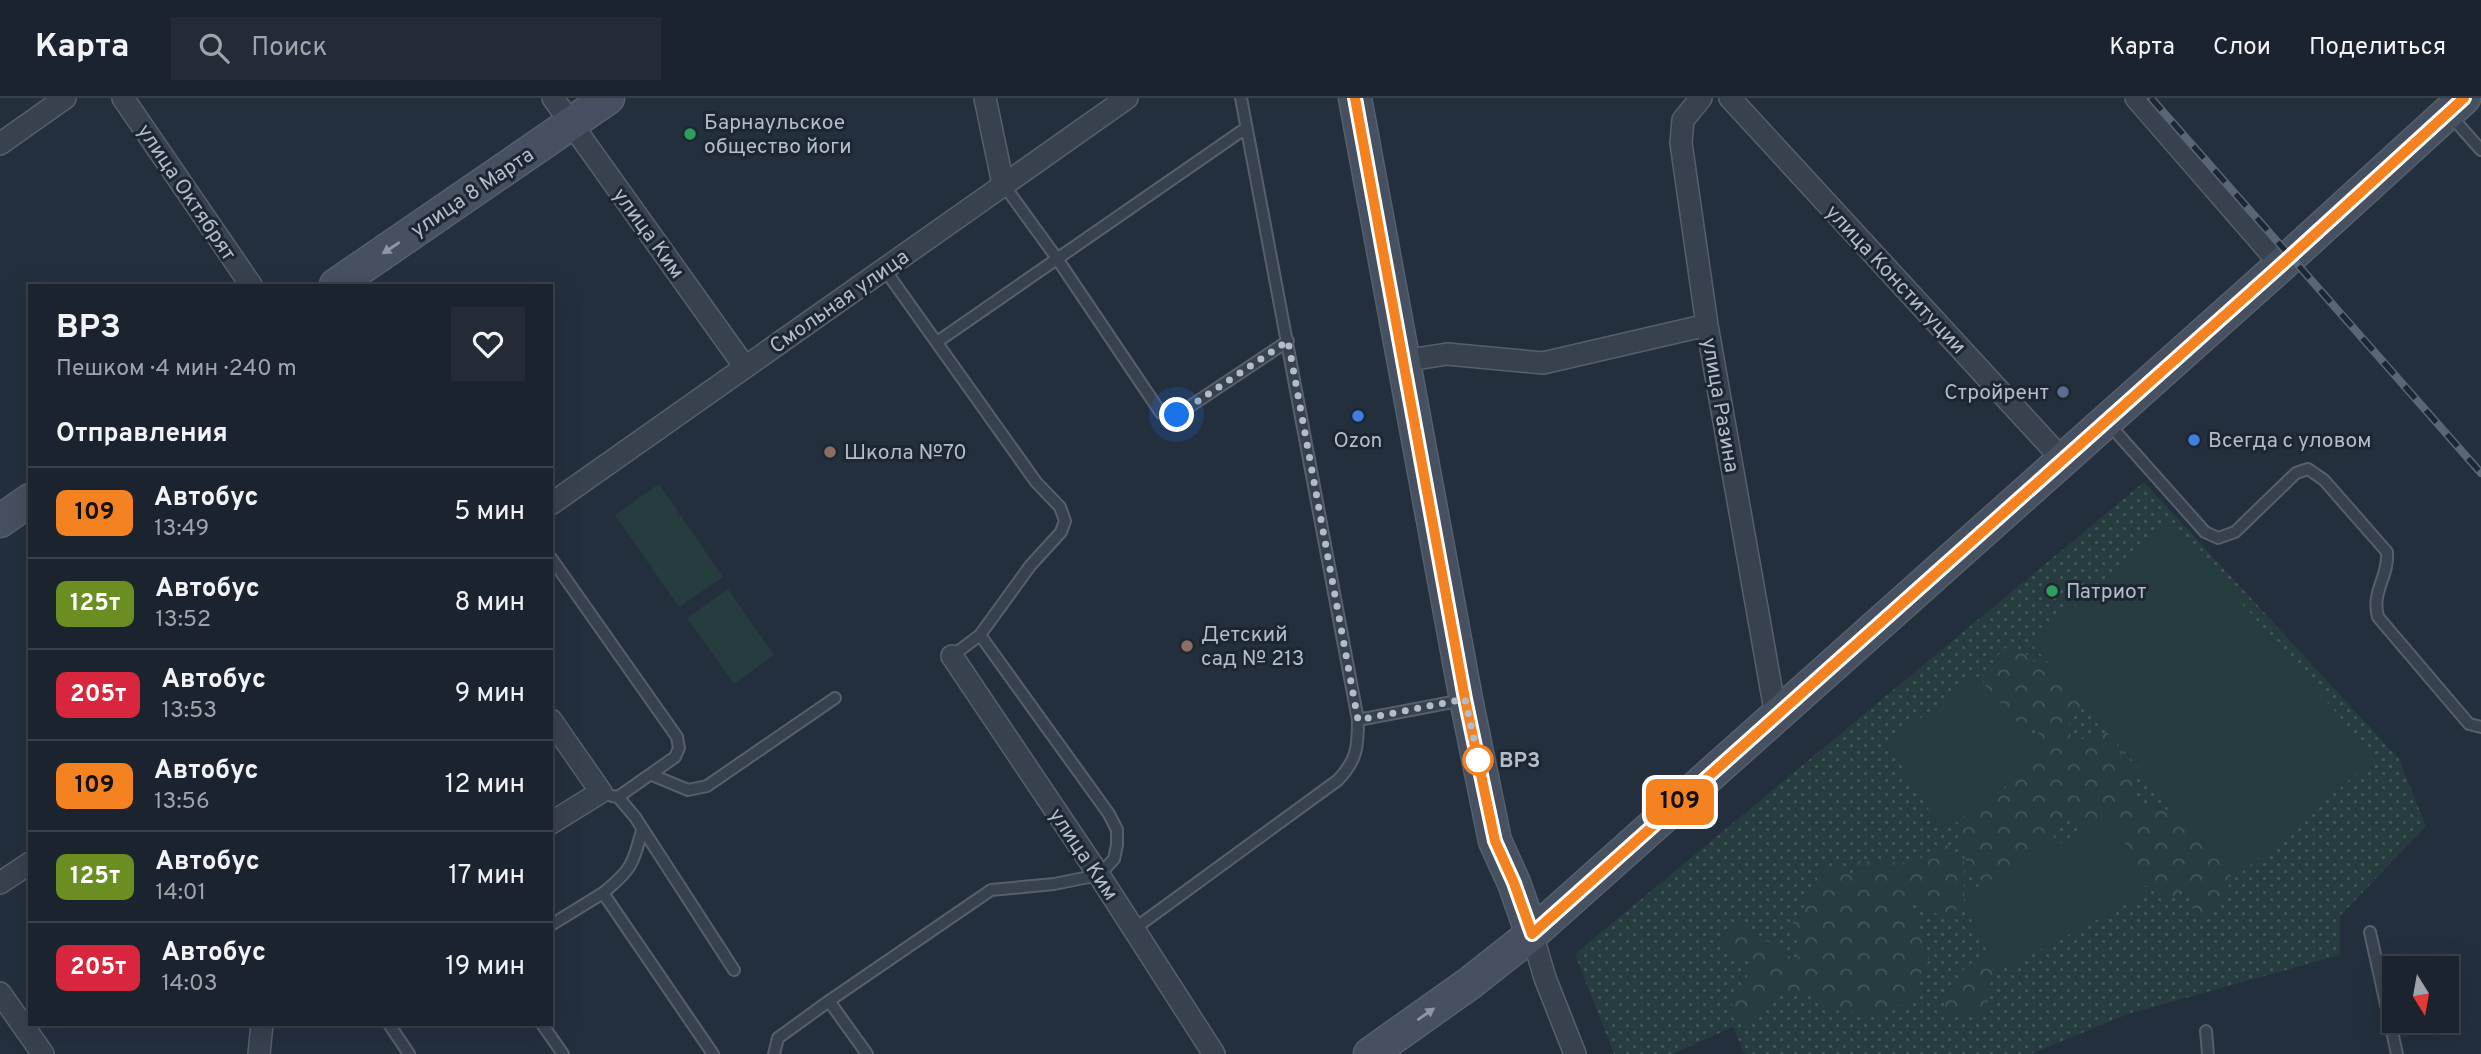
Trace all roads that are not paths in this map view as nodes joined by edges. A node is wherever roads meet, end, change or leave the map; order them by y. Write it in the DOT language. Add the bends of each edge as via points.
graph roads {
  1 [pos="65,98"];
  2 [pos="123,98"];
  3 [pos="553,98"];
  4 [pos="608,98"];
  5 [pos="985,98"];
  6 [pos="1127,98"];
  7 [pos="1241,98"];
  8 [pos="1355,98"];
  9 [pos="1701,98"];
  10 [pos="1730,98"];
  11 [pos="2136,98"];
  12 [pos="2456,106"];
  13 [pos="572,124"];
  14 [pos="1247,128"];
  15 [pos="0,144"];
  16 [pos="2481,150"];
  17 [pos="1003,184"];
  18 [pos="1056,257"];
  19 [pos="2281,265"];
  20 [pos="885,270"];
  21 [pos="250,284"];
  22 [pos="337,284"];
  23 [pos="1707,325"];
  24 [pos="1288,341"];
  25 [pos="937,342"];
  26 [pos="1404,361"];
  27 [pos="745,367"];
  28 [pos="2107,420"];
  29 [pos="2063,460"];
  30 [pos="28,501"];
  31 [pos="553,503"];
  32 [pos="0,521"];
  33 [pos="553,561"];
  34 [pos="981,635"];
  35 [pos="952,656"];
  36 [pos="835,698"];
  37 [pos="1465,699"];
  38 [pos="1776,716"];
  39 [pos="1358,720"];
  40 [pos="553,723"];
  41 [pos="2481,727"];
  42 [pos="652,775"];
  43 [pos="609,795"];
  44 [pos="553,822"];
  45 [pos="642,830"];
  46 [pos="28,864"];
  47 [pos="1099,875"];
  48 [pos="0,883"];
  49 [pos="603,893"];
  50 [pos="553,924"];
  51 [pos="1134,929"];
  52 [pos="2370,932"];
  53 [pos="1532,934"];
  54 [pos="734,970"];
  55 [pos="0,993"];
  56 [pos="829,1002"];
  57 [pos="262,1026"];
  58 [pos="393,1026"];
  59 [pos="543,1026"];
  60 [pos="2206,1031"];
  61 [pos="2392,1053"];
  62 [pos="43,1054"];
  63 [pos="259,1054"];
  64 [pos="409,1054"];
  65 [pos="563,1054"];
  66 [pos="713,1054"];
  67 [pos="774,1054"];
  68 [pos="867,1054"];
  69 [pos="1214,1054"];
  70 [pos="1370,1054"];
  71 [pos="1575,1054"];
  72 [pos="2208,1054"];
  1 -- 15 [label="street"];
  2 -- 21 [label="street, улица Октябрят"];
  3 -- 13 [label="street, улица Ким"];
  4 -- 13 [label="main road, улица 8 Марта"];
  5 -- 17 [label="street"];
  6 -- 17 [label="street, Смольная улица"];
  7 -- 14 [label="lane"];
  8 -- 26 [label="main road"];
  9 -- 23 [label="street, улица Разина" via="1684,120 1681,143"];
  10 -- 29 [label="street, улица Конституции"];
  11 -- 19 [label="street"];
  12 -- 16 [label="lane"];
  12 -- 19 [label="main road"];
  13 -- 22 [label="main road, улица 8 Марта, one-way"];
  13 -- 27 [label="street, улица Ким"];
  14 -- 18 [label="lane"];
  14 -- 24 [label="lane"];
  17 -- 18 [label="lane"];
  17 -- 20 [label="street, Смольная улица"];
  18 -- 24 [label="lane" via="1161,413 1169,417"];
  18 -- 25 [label="lane"];
  19 -- 28 [label="main road"];
  20 -- 25 [label="lane"];
  20 -- 27 [label="street, Смольная улица"];
  23 -- 26 [label="street" via="1543,363 1447,354"];
  23 -- 38 [label="street, улица Разина"];
  24 -- 39 [label="lane"];
  25 -- 34 [label="lane" via="1036,482 1060,507 1065,521"];
  26 -- 37 [label="main road"];
  27 -- 31 [label="street, Смольная улица"];
  28 -- 29 [label="main road"];
  28 -- 41 [label="lane" via="2205,532 2218,538 2235,532 2296,473 2308,469 2324,480 2387,552 2388,565 2375,604 2378,617 2469,724"];
  29 -- 38 [label="main road"];
  30 -- 32 [label="main road"];
  33 -- 42 [label="lane" via="677,737 675,757"];
  34 -- 35 [label="lane"];
  34 -- 47 [label="lane" via="1117,830 1114,859"];
  35 -- 47 [label="street, улица Ким"];
  36 -- 42 [label="lane" via="707,786 688,790"];
  37 -- 39 [label="lane"];
  37 -- 53 [label="main road" via="1495,841"];
  38 -- 53 [label="main road"];
  39 -- 51 [label="lane" via="1358,746 1351,766 1338,780"];
  40 -- 43 [label="street"];
  42 -- 43 [label="lane"];
  43 -- 44 [label="street"];
  43 -- 45 [label="lane" via="635,817"];
  45 -- 49 [label="lane" via="626,875"];
  45 -- 54 [label="lane"];
  46 -- 48 [label="street"];
  47 -- 51 [label="street, улица Ким"];
  47 -- 56 [label="lane" via="991,890"];
  49 -- 50 [label="lane"];
  49 -- 66 [label="lane"];
  51 -- 69 [label="street, улица Ким"];
  52 -- 61 [label="lane"];
  70 -- 53 [label="main road, one-way"];
  53 -- 71 [label="street"];
  55 -- 62 [label="street"];
  56 -- 67 [label="lane" via="778,1038"];
  56 -- 68 [label="lane"];
  57 -- 63 [label="street"];
  58 -- 64 [label="lane"];
  59 -- 65 [label="lane"];
  60 -- 72 [label="lane"];
}
